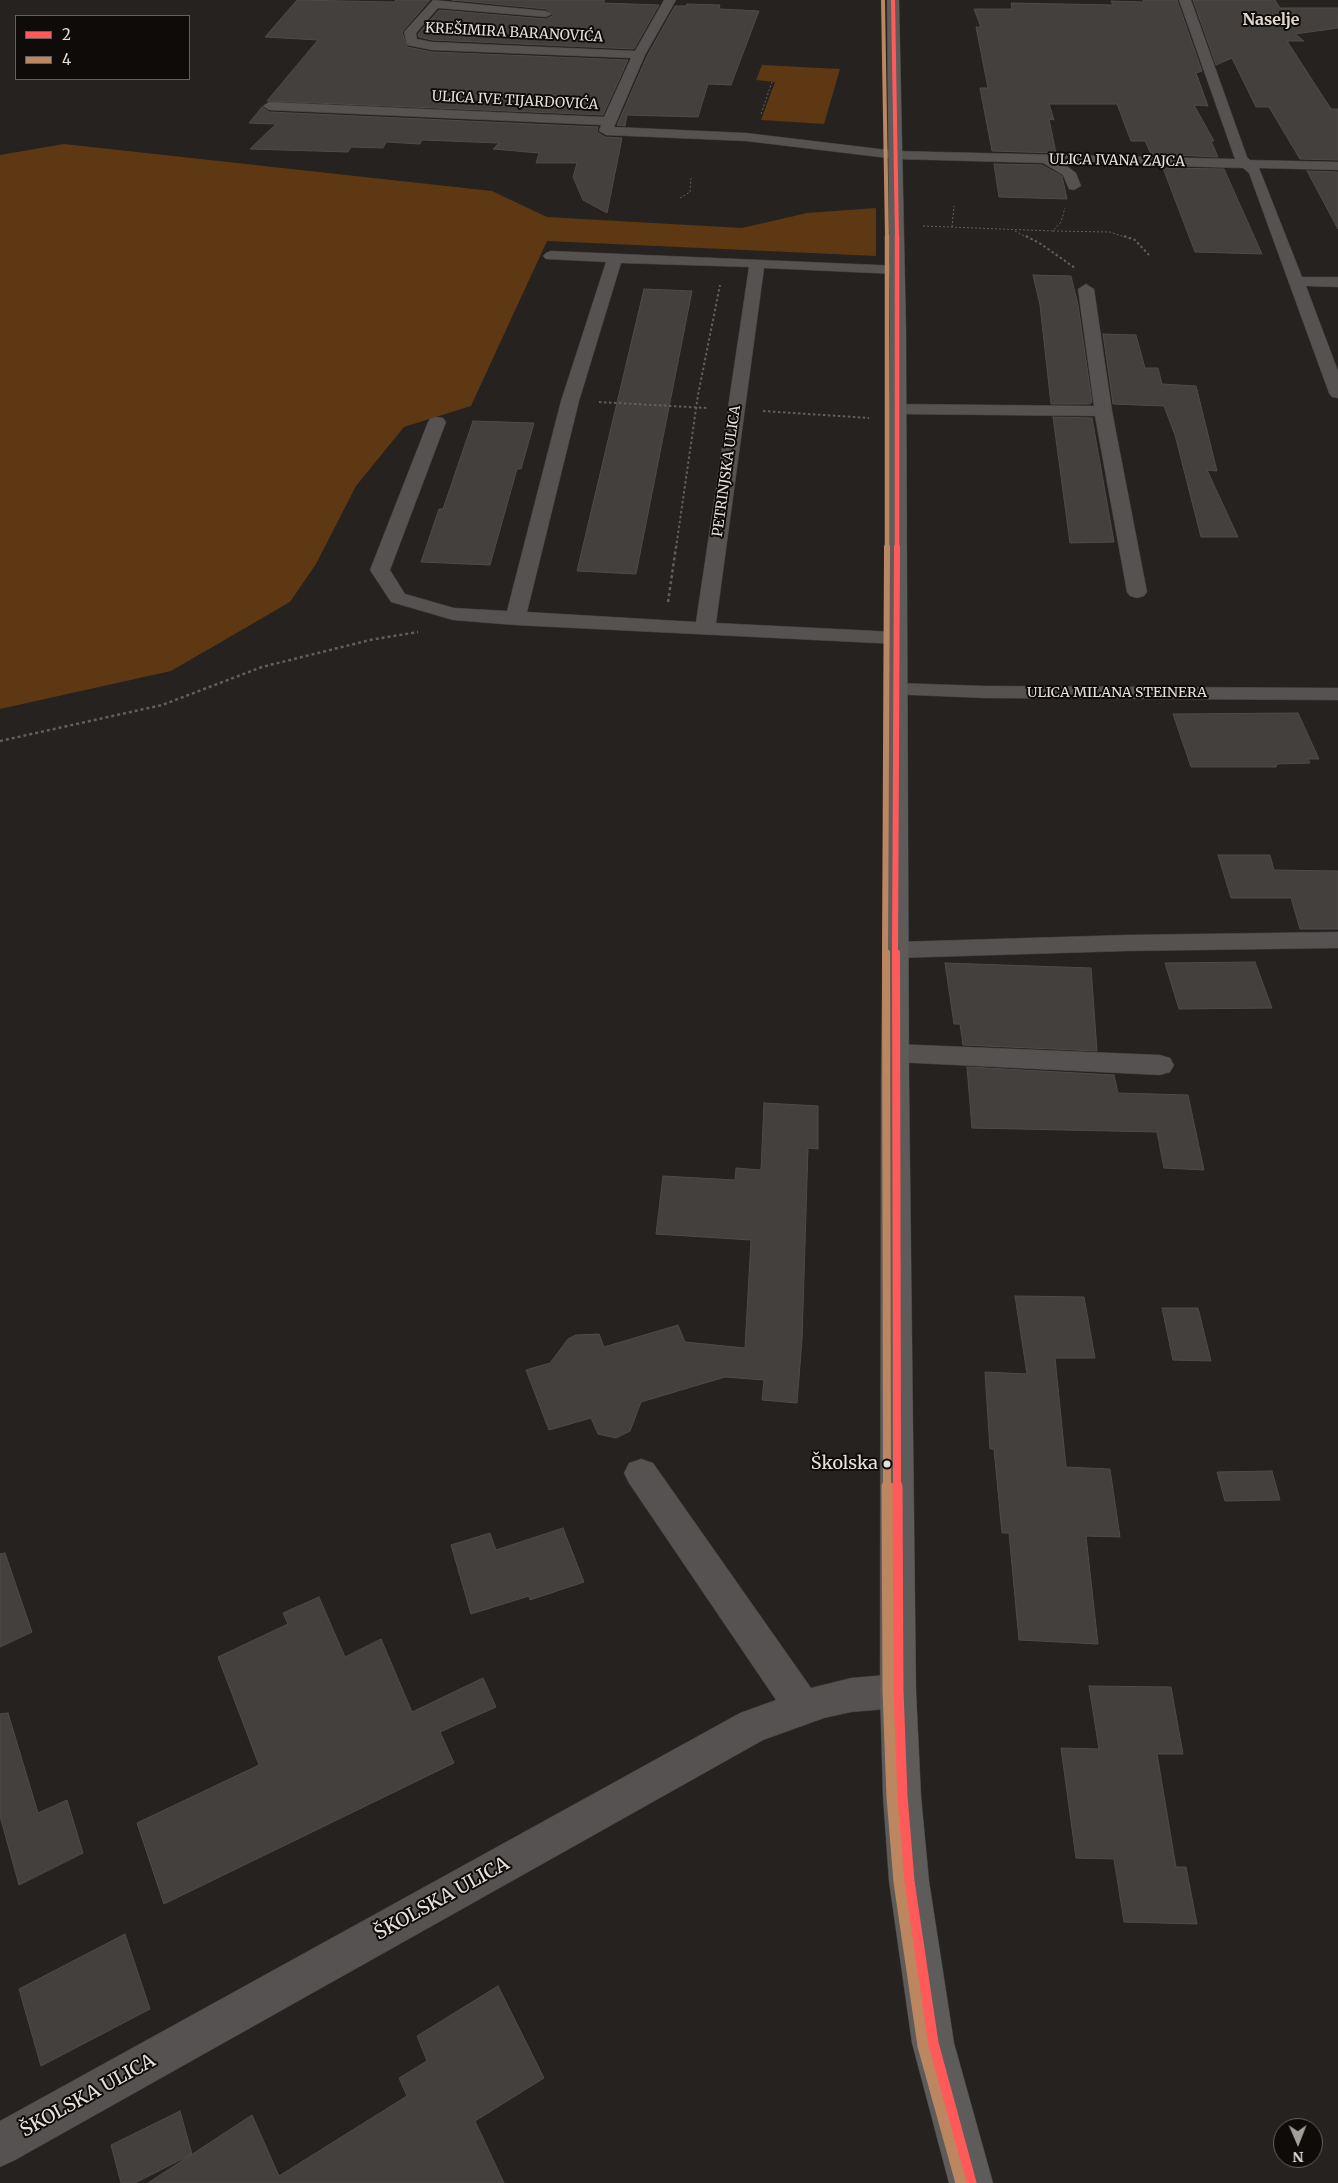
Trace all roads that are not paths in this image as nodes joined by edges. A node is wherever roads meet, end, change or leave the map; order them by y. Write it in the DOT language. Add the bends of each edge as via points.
graph roads {
  1 [pos="670,0"];
  2 [pos="894,0"];
  3 [pos="1185,0"];
  4 [pos="437,2"];
  5 [pos="546,14"];
  6 [pos="639,55"];
  7 [pos="269,106"];
  8 [pos="609,121"];
  9 [pos="896,156"];
  10 [pos="1048,160"];
  11 [pos="1248,164"];
  12 [pos="1338,166"];
  13 [pos="1074,186"];
  14 [pos="551,256"];
  15 [pos="615,258"];
  16 [pos="757,263"];
  17 [pos="896,269"];
  18 [pos="1295,281"];
  19 [pos="1338,282"];
  20 [pos="1086,289"];
  21 [pos="1338,393"];
  22 [pos="897,409"];
  23 [pos="1103,411"];
  24 [pos="437,422"];
  25 [pos="1137,592"];
  26 [pos="515,619"];
  27 [pos="705,628"];
  28 [pos="896,638"];
  29 [pos="896,689"];
  30 [pos="1338,694"];
  31 [pos="1338,940"];
  32 [pos="896,950"];
  33 [pos="896,1053"];
  34 [pos="1160,1065"];
  35 [pos="641,1473"];
  36 [pos="898,1691"];
  37 [pos="803,1708"];
  38 [pos="0,2145"];
  39 [pos="971,2183"];
  1 -- 6 [label="street"];
  2 -- 9 [label="main road"];
  3 -- 11 [label="street" via="1242,158"];
  4 -- 5 [label="street"];
  4 -- 6 [label="street, KREŠIMIRA BARANOVIĆA" via="410,32 411,42 432,46"];
  6 -- 8 [label="street"];
  7 -- 8 [label="street, ULICA IVE TIJARDOVIĆA"];
  8 -- 9 [label="street, ULICA IVE TIJARDOVIĆA" via="606,130 746,137"];
  9 -- 10 [label="street, ULICA IVANA ZAJCA"];
  9 -- 17 [label="main road"];
  10 -- 11 [label="street, ULICA IVANA ZAJCA"];
  10 -- 13 [label="street" via="1069,173"];
  11 -- 12 [label="street, ULICA IVANA ZAJCA"];
  11 -- 18 [label="street" via="1255,172"];
  14 -- 15 [label="street"];
  15 -- 16 [label="street"];
  15 -- 26 [label="street" via="570,401"];
  16 -- 17 [label="street"];
  16 -- 27 [label="street, PETRINJSKA ULICA"];
  17 -- 22 [label="main road"];
  18 -- 19 [label="street"];
  18 -- 21 [label="street"];
  20 -- 23 [label="street"];
  22 -- 23 [label="street"];
  22 -- 28 [label="main road"];
  23 -- 25 [label="street"];
  24 -- 26 [label="street" via="380,570 398,598 453,614"];
  26 -- 27 [label="street"];
  27 -- 28 [label="street"];
  28 -- 29 [label="main road"];
  29 -- 30 [label="street, ULICA MILANA STEINERA"];
  29 -- 32 [label="main road"];
  31 -- 32 [label="street"];
  32 -- 33 [label="main road"];
  33 -- 34 [label="street"];
  33 -- 36 [label="main road"];
  35 -- 37 [label="street"];
  36 -- 37 [label="street, ŠKOLSKA ULICA" via="851,1695"];
  36 -- 39 [label="main road" via="902,1796 920,1963 933,2043"];
  37 -- 38 [label="street, ŠKOLSKA ULICA" via="753,1726"];
}
